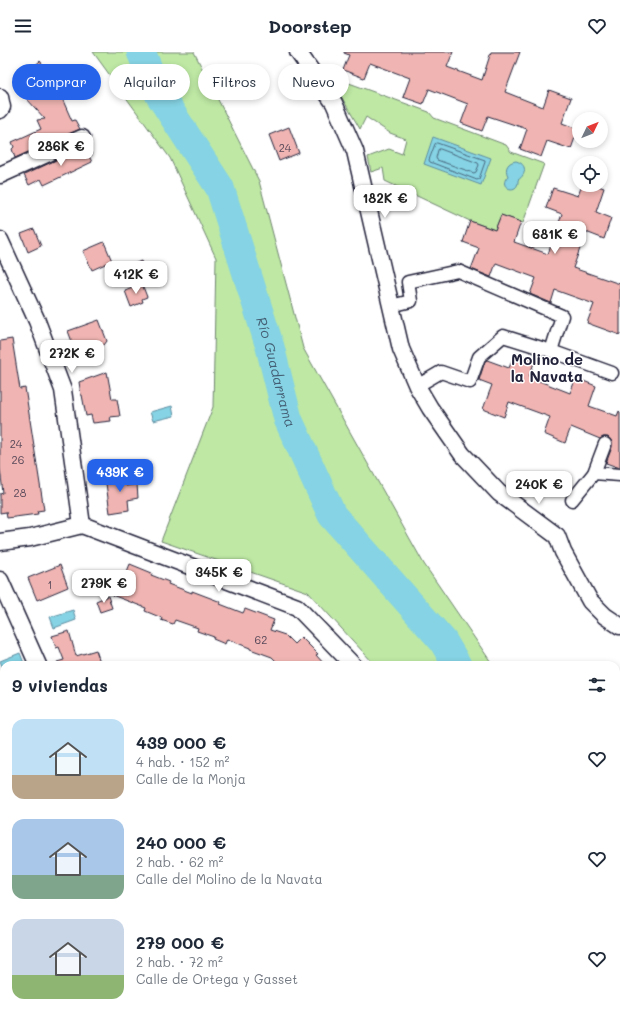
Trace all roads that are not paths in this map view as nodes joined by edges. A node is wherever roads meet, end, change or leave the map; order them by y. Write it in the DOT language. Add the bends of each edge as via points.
graph roads {
  1 [pos="298,52"];
  2 [pos="0,97"];
  3 [pos="0,110"];
  4 [pos="82,138"];
  5 [pos="0,175"];
  6 [pos="0,240"];
  7 [pos="391,306"];
  8 [pos="551,351"];
  9 [pos="612,373"];
  10 [pos="417,386"];
  11 [pos="605,444"];
  12 [pos="594,473"];
  13 [pos="620,475"];
  14 [pos="572,500"];
  15 [pos="82,525"];
  16 [pos="0,542"];
  17 [pos="0,580"];
  18 [pos="620,626"];
  19 [pos="36,661"];
  20 [pos="349,661"];
  1 -- 7 [label="street" via="334,103 355,151"];
  2 -- 3 [label="street"];
  4 -- 5 [label="street"];
  6 -- 15 [label="street" via="38,321 63,390"];
  7 -- 8 [label="street" via="412,301 408,282 458,271 562,316"];
  7 -- 10 [label="street" via="401,349"];
  8 -- 9 [label="street"];
  8 -- 10 [label="street" via="503,336 479,357 470,382 441,372"];
  10 -- 18 [label="street" via="462,454 499,493 557,536 590,601 604,616"];
  11 -- 12 [label="street"];
  12 -- 13 [label="street"];
  12 -- 14 [label="street"];
  15 -- 16 [label="street" via="30,538"];
  15 -- 20 [label="street" via="298,607"];
  17 -- 19 [label="street"];
}
